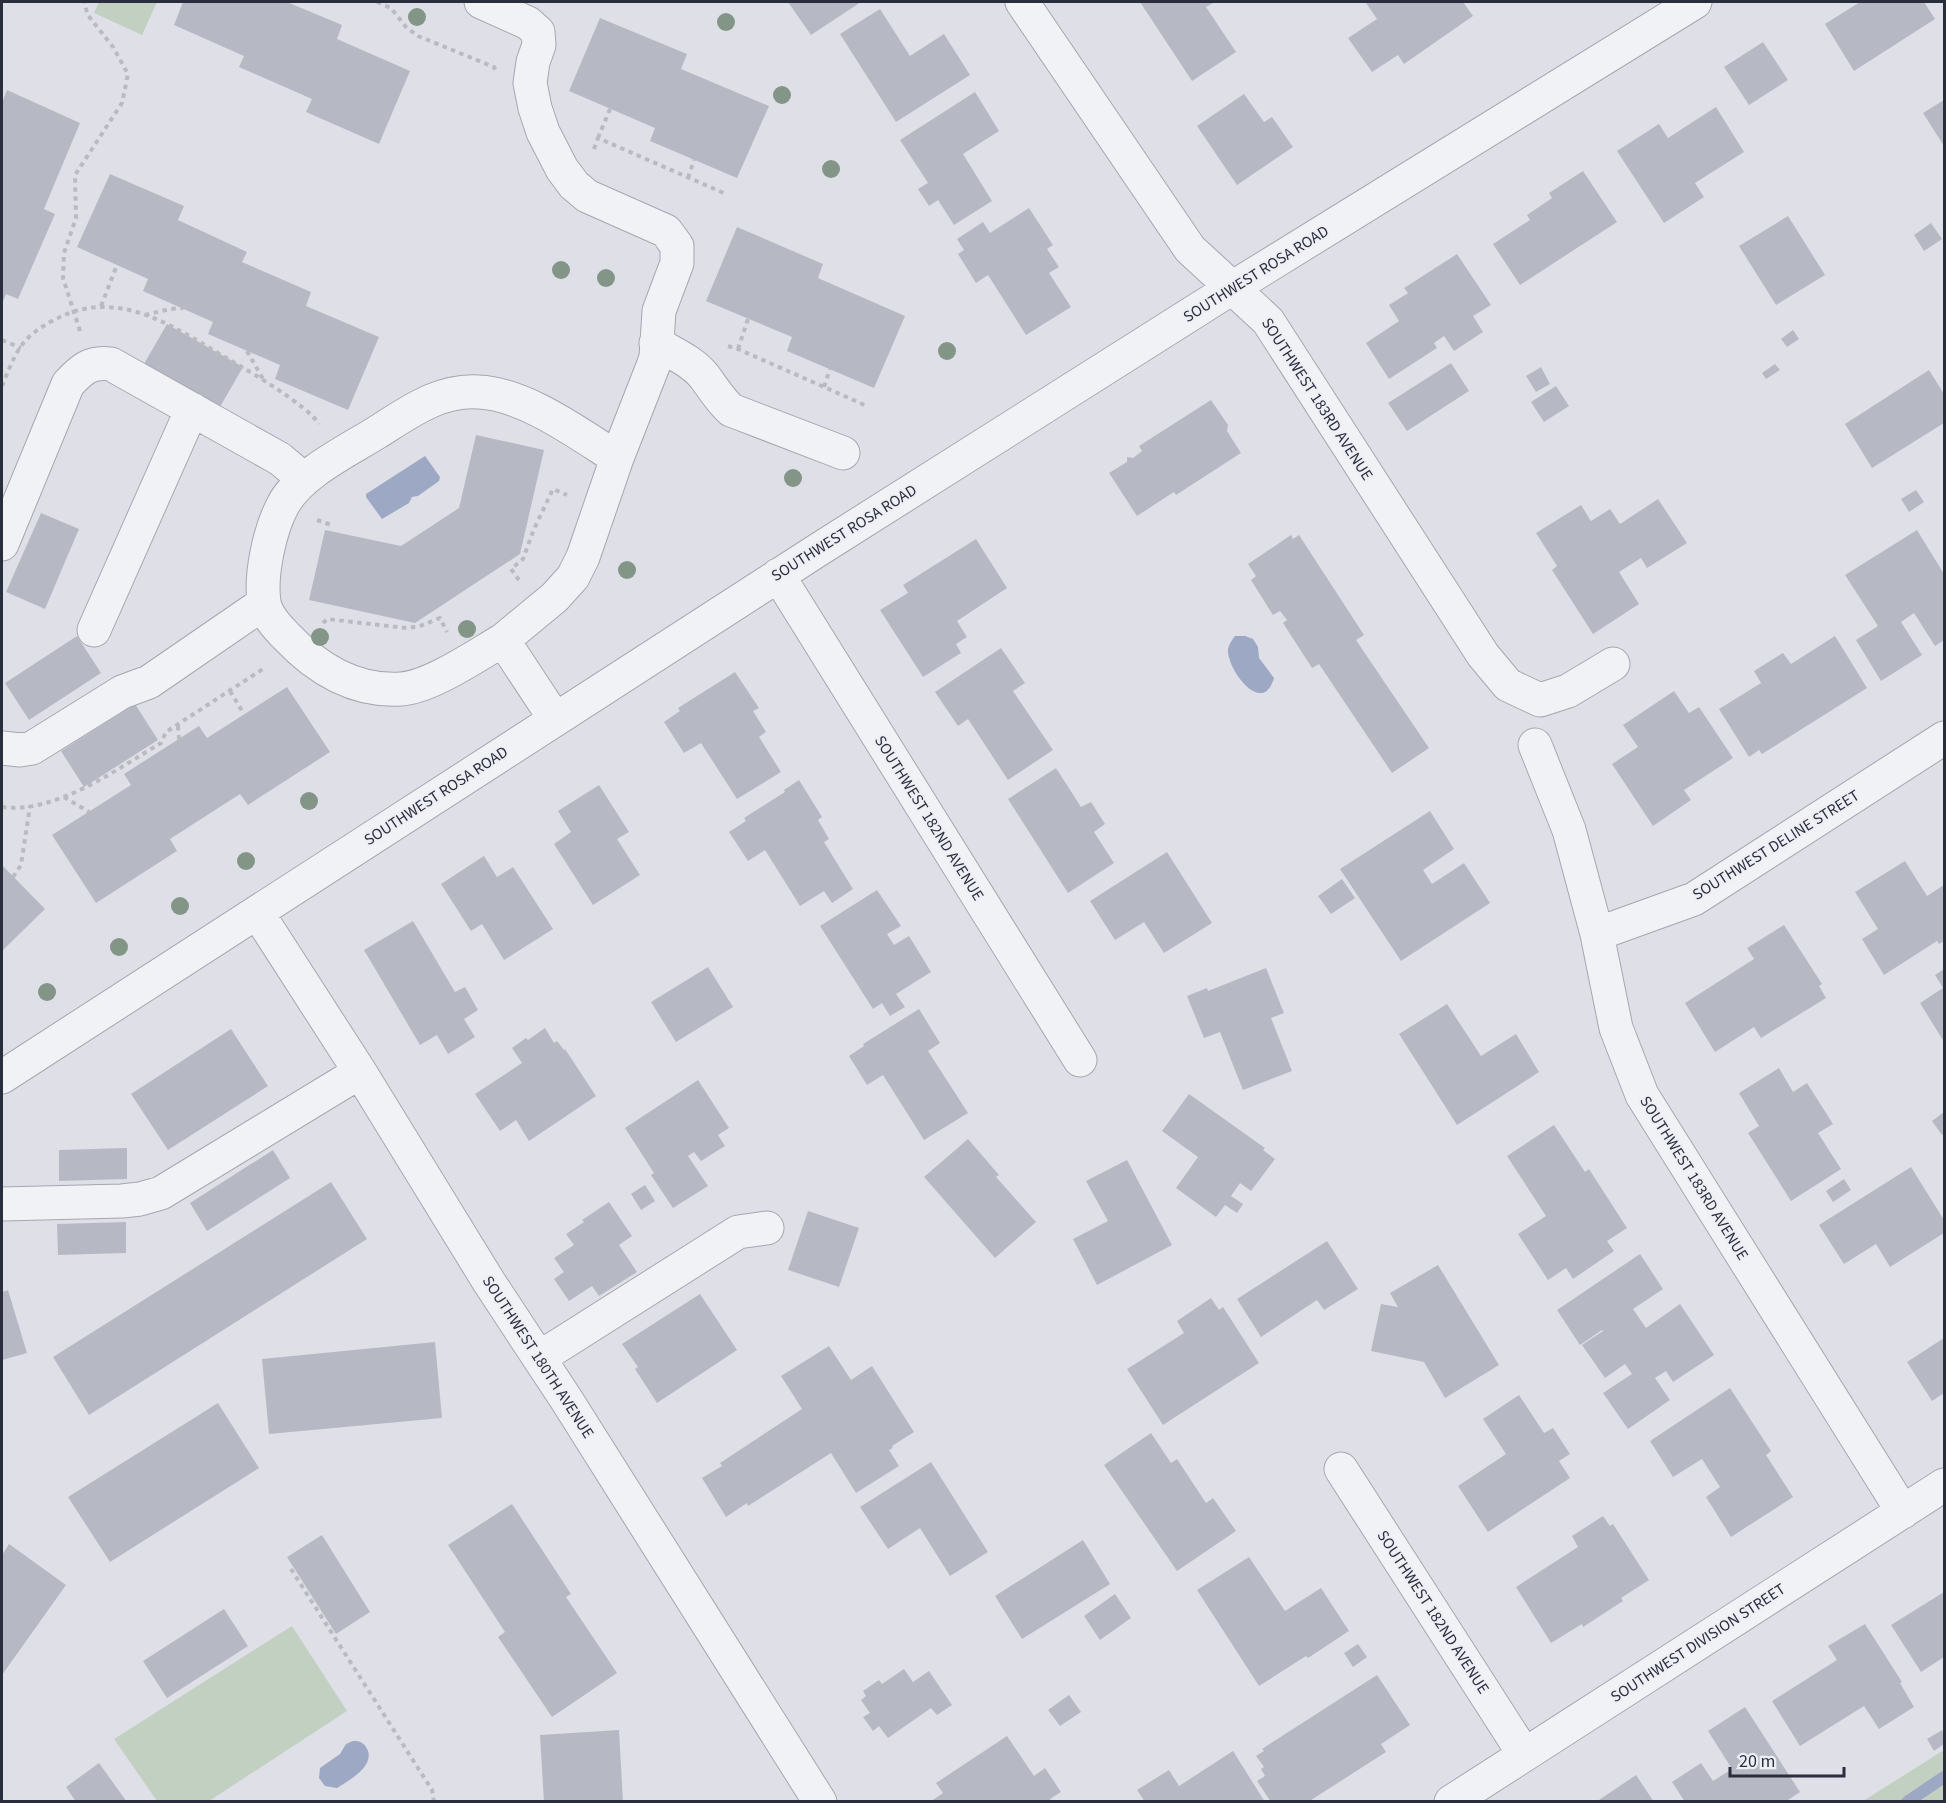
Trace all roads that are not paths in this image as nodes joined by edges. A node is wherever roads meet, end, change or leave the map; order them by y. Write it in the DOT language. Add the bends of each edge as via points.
graph roads {
  1 [pos="481,2"];
  2 [pos="1022,2"];
  3 [pos="1695,2"];
  4 [pos="1232,288"];
  5 [pos="656,343"];
  6 [pos="192,409"];
  7 [pos="843,453"];
  8 [pos="617,458"];
  9 [pos="301,482"];
  10 [pos="2,544"];
  11 [pos="778,575"];
  12 [pos="264,603"];
  13 [pos="94,630"];
  14 [pos="504,640"];
  15 [pos="1613,664"];
  16 [pos="555,719"];
  17 [pos="1944,738"];
  18 [pos="1535,745"];
  19 [pos="2,748"];
  20 [pos="257,912"];
  21 [pos="1597,934"];
  22 [pos="1080,1060"];
  23 [pos="360,1072"];
  24 [pos="2,1077"];
  25 [pos="2,1204"];
  26 [pos="767,1228"];
  27 [pos="539,1358"];
  28 [pos="1341,1469"];
  29 [pos="1944,1485"];
  30 [pos="1904,1512"];
  31 [pos="1524,1754"];
  32 [pos="820,1802"];
  33 [pos="1451,1802"];
  1 -- 5 [label="street" via="528,23 538,32 539,45 530,83 535,108 557,160 574,185 587,196 666,231 677,246 677,263 659,311"];
  2 -- 4 [label="street, SOUTHWEST 183RD AVENUE" via="1190,249"];
  3 -- 4 [label="street, SOUTHWEST ROSA ROAD"];
  4 -- 11 [label="street, SOUTHWEST ROSA ROAD"];
  4 -- 15 [label="street, SOUTHWEST 183RD AVENUE" via="1268,321 1484,655 1508,685 1540,700 1568,691"];
  5 -- 7 [label="street" via="694,365 731,410"];
  5 -- 8 [label="street" via="653,366"];
  6 -- 9 [label="street" via="280,459"];
  6 -- 10 [label="street" via="111,364 101,362 79,372 68,384"];
  6 -- 13 [label="street"];
  8 -- 9 [label="street" via="525,404 500,394 459,392 424,403"];
  8 -- 14 [label="street" via="573,576 555,597"];
  9 -- 12 [label="street" via="283,504 274,527 265,571"];
  11 -- 16 [label="street, SOUTHWEST ROSA ROAD"];
  11 -- 22 [label="street, SOUTHWEST 182ND AVENUE"];
  12 -- 14 [label="street" via="274,622 308,658 335,676 380,689 404,689 428,682"];
  12 -- 19 [label="street" via="149,682 122,692 32,748"];
  14 -- 16 [label="street"];
  16 -- 20 [label="street, SOUTHWEST ROSA ROAD"];
  17 -- 21 [label="street, SOUTHWEST DELINE STREET" via="1694,899"];
  18 -- 21 [label="street, SOUTHWEST 183RD AVENUE" via="1569,830"];
  20 -- 23 [label="street, SOUTHWEST 180TH AVENUE"];
  20 -- 24 [label="street, SOUTHWEST ROSA ROAD"];
  21 -- 30 [label="street, SOUTHWEST 183RD AVENUE" via="1616,1028 1642,1095"];
  23 -- 25 [label="street" via="161,1194 122,1201"];
  23 -- 27 [label="street, SOUTHWEST 180TH AVENUE"];
  26 -- 27 [label="street" via="738,1232"];
  27 -- 32 [label="street, SOUTHWEST 180TH AVENUE"];
  28 -- 31 [label="street, SOUTHWEST 182ND AVENUE"];
  29 -- 30 [label="street, SOUTHWEST DIVISION STREET"];
  30 -- 31 [label="street, SOUTHWEST DIVISION STREET"];
  31 -- 33 [label="street, SOUTHWEST DIVISION STREET"];
}
